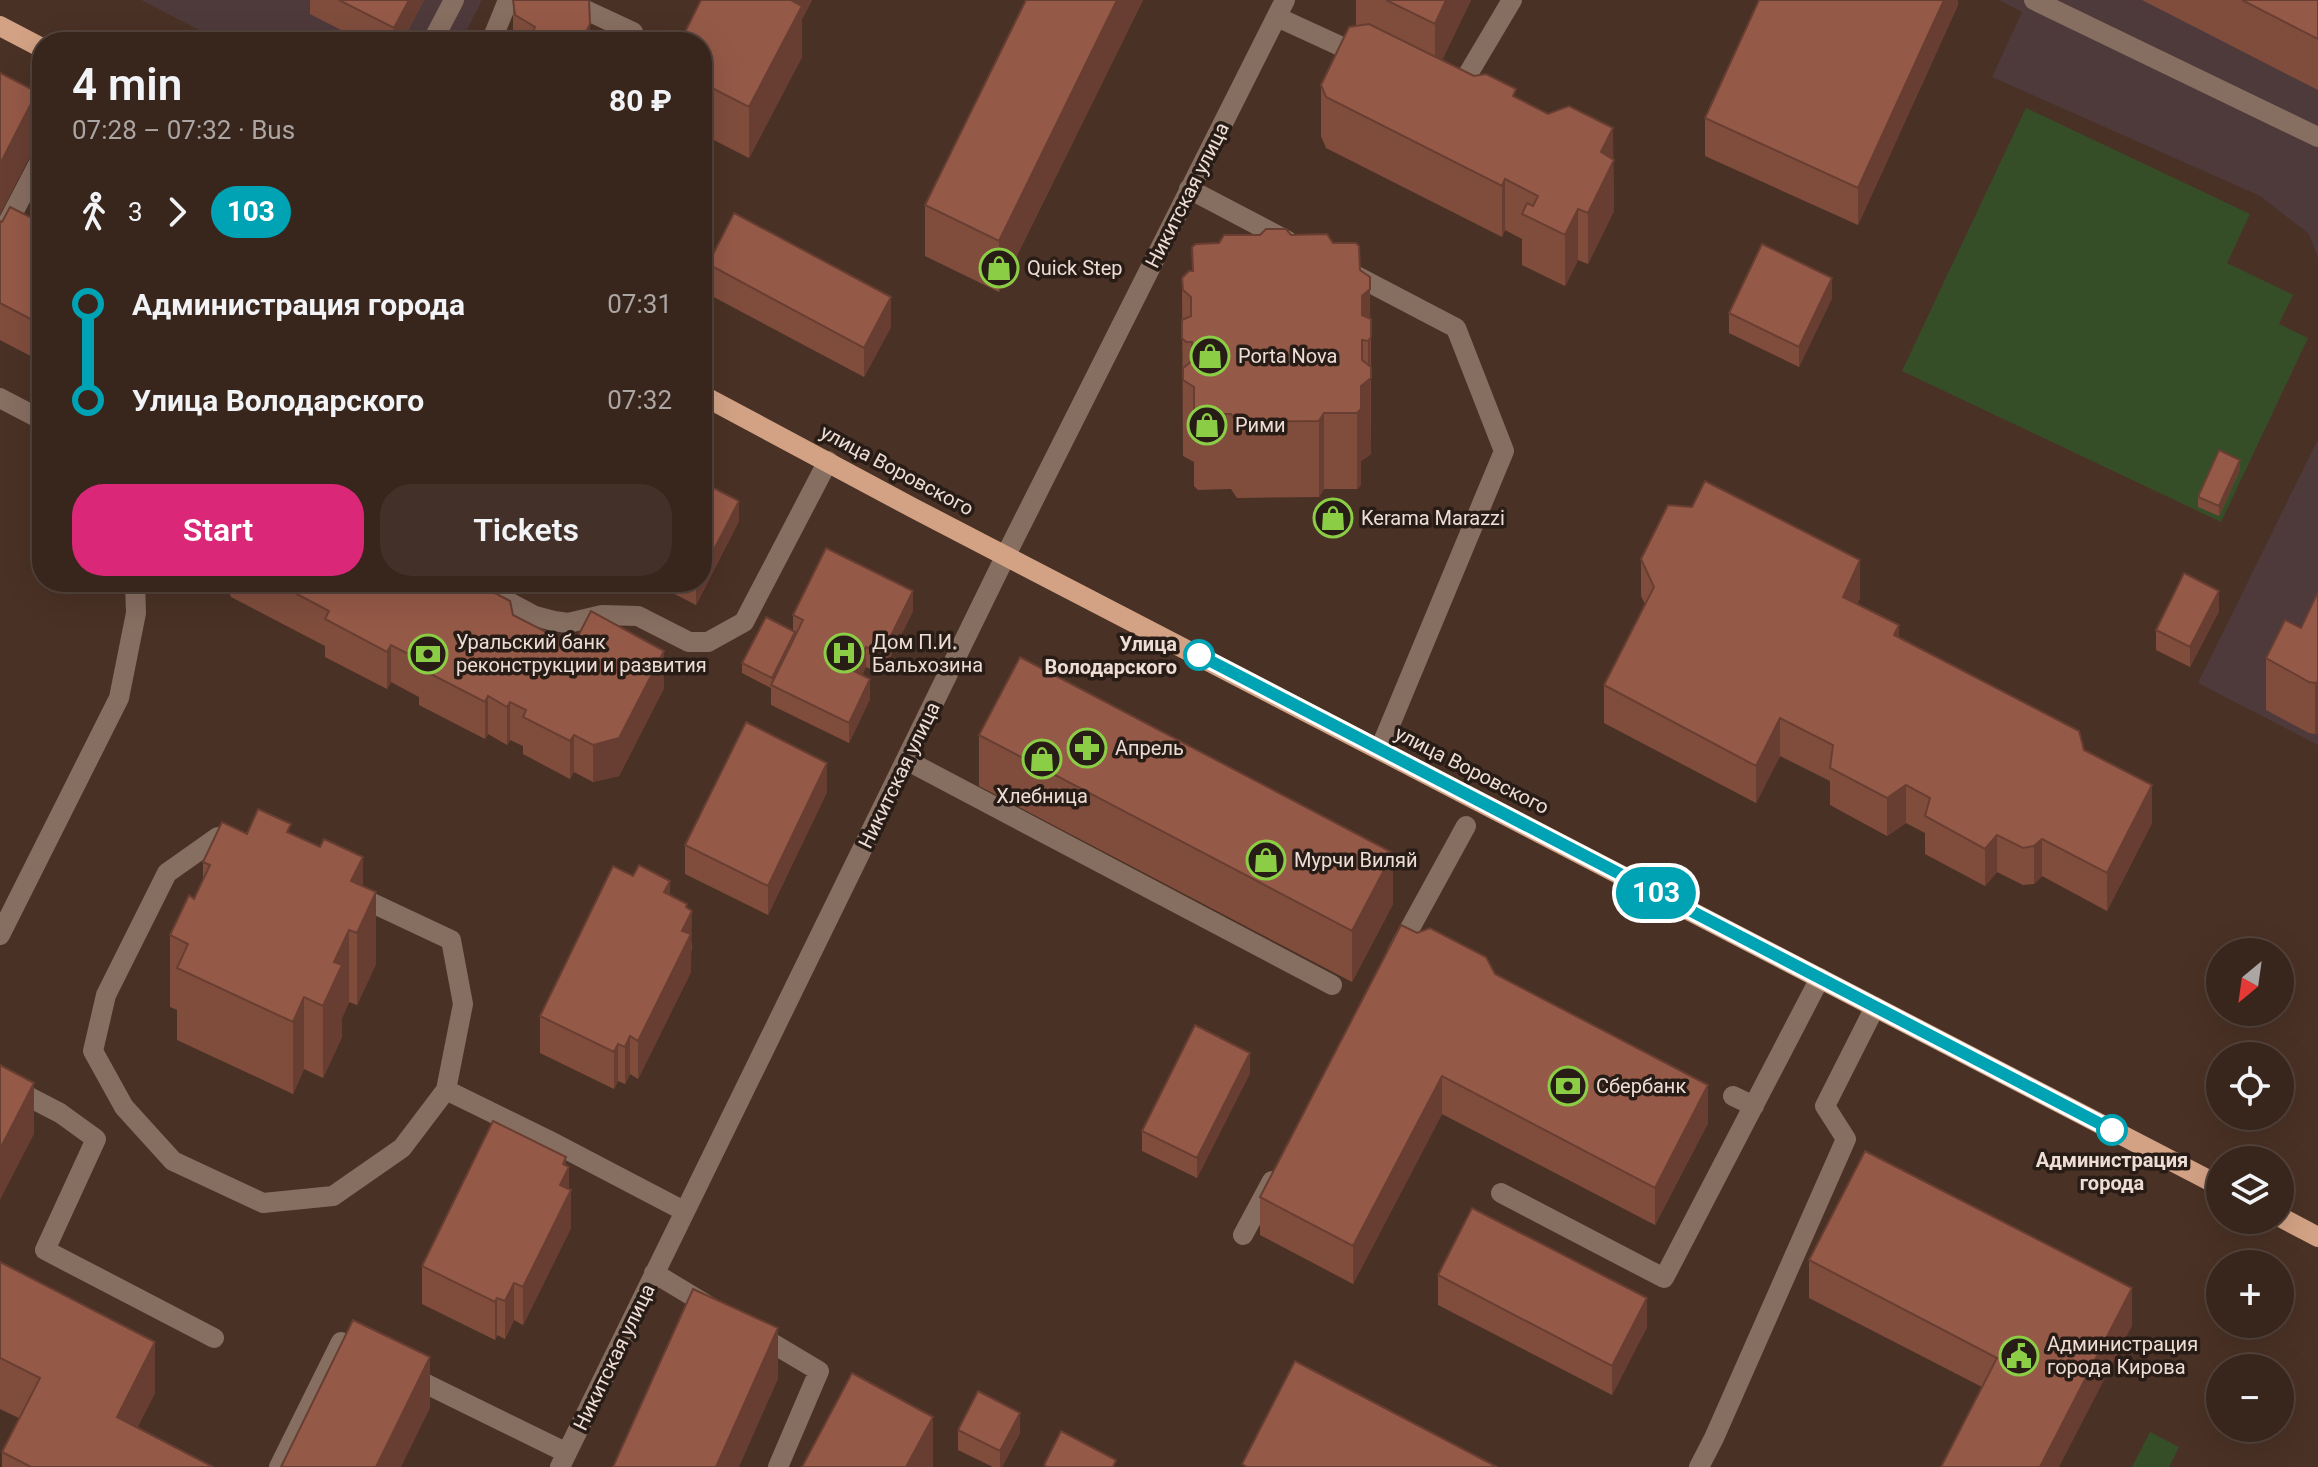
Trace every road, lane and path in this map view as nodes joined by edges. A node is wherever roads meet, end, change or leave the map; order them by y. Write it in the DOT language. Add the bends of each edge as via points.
graph roads {
  1 [pos="454,0"];
  2 [pos="508,0"];
  3 [pos="564,0"];
  4 [pos="1512,0"];
  5 [pos="2034,0"];
  6 [pos="1281,8"];
  7 [pos="0,26"];
  8 [pos="437,32"];
  9 [pos="495,32"];
  10 [pos="633,32"];
  11 [pos="32,43"];
  12 [pos="1375,62"];
  13 [pos="1441,93"];
  14 [pos="2318,137"];
  15 [pos="32,176"];
  16 [pos="1189,189"];
  17 [pos="0,238"];
  18 [pos="1303,249"];
  19 [pos="1331,263"];
  20 [pos="0,398"];
  21 [pos="712,400"];
  22 [pos="32,415"];
  23 [pos="828,461"];
  24 [pos="1006,555"];
  25 [pos="135,592"];
  26 [pos="490,592"];
  27 [pos="1380,749"];
  28 [pos="906,760"];
  29 [pos="1466,826"];
  30 [pos="263,854"];
  31 [pos="334,885"];
  32 [pos="0,935"];
  33 [pos="1391,964"];
  34 [pos="1820,978"];
  35 [pos="1332,985"];
  36 [pos="1875,1007"];
  37 [pos="0,1082"];
  38 [pos="446,1090"];
  39 [pos="1733,1096"];
  40 [pos="1754,1106"];
  41 [pos="1280,1167"];
  42 [pos="2206,1179"];
  43 [pos="1501,1193"];
  44 [pos="684,1211"];
  45 [pos="2294,1224"];
  46 [pos="1243,1235"];
  47 [pos="2318,1237"];
  48 [pos="654,1273"];
  49 [pos="214,1338"];
  50 [pos="564,1460"];
  51 [pos="279,1467"];
  52 [pos="778,1467"];
  53 [pos="1699,1467"];
  1 -- 8 [label="street"];
  2 -- 9 [label="street"];
  3 -- 10 [label="street"];
  4 -- 13 [label="street" via="1453,99"];
  5 -- 14 [label="street"];
  6 -- 12 [label="street"];
  6 -- 16 [label="street, Никитская улица"];
  7 -- 11 [label="main road"];
  15 -- 17 [label="street"];
  16 -- 18 [label="street"];
  16 -- 24 [label="street, Никитская улица"];
  19 -- 27 [label="street" via="1456,328 1504,451"];
  20 -- 22 [label="street"];
  21 -- 23 [label="main road, улица Воровского"];
  23 -- 24 [label="main road, улица Воровского"];
  23 -- 26 [label="street" via="744,622 708,642 689,642 638,616 554,621"];
  24 -- 27 [label="main road, улица Воровского"];
  24 -- 28 [label="street, Никитская улица"];
  25 -- 32 [label="street" via="119,698"];
  27 -- 34 [label="main road, улица Воровского"];
  28 -- 35 [label="street"];
  28 -- 44 [label="street, Никитская улица"];
  29 -- 33 [label="street"];
  30 -- 38 [label="street" via="218,837 167,873 106,995 93,1051 124,1107 173,1161 263,1203 333,1196 402,1148"];
  31 -- 38 [label="street" via="451,940 463,1004"];
  34 -- 36 [label="main road, улица Воровского"];
  34 -- 40 [label="street"];
  36 -- 42 [label="main road, улица Воровского"];
  36 -- 53 [label="street" via="1825,1106 1846,1139"];
  37 -- 49 [label="street" via="96,1139 45,1250"];
  38 -- 44 [label="street"];
  39 -- 40 [label="street"];
  40 -- 43 [label="street" via="1664,1278"];
  41 -- 46 [label="street"];
  44 -- 48 [label="street, Никитская улица"];
  45 -- 47 [label="main road"];
  48 -- 50 [label="street, Никитская улица"];
  48 -- 52 [label="street" via="819,1371"];
  50 -- 51 [label="street" via="341,1342"];
}
